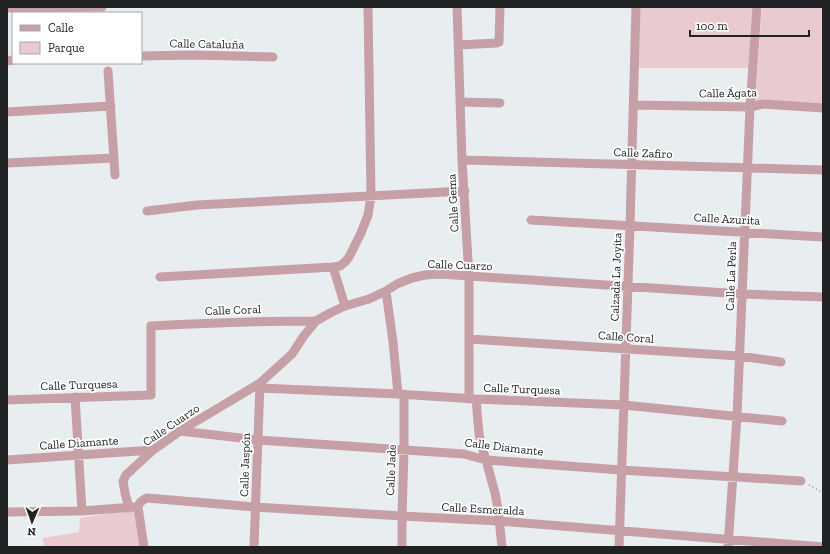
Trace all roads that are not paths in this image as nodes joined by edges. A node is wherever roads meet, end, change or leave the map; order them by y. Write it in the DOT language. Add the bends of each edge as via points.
graph roads {
  1 [pos="102,7"];
  2 [pos="368,7"];
  3 [pos="457,7"];
  4 [pos="500,7"];
  5 [pos="636,7"];
  6 [pos="757,7"];
  7 [pos="7,8"];
  8 [pos="458,45"];
  9 [pos="142,56"];
  10 [pos="273,57"];
  11 [pos="108,71"];
  12 [pos="460,102"];
  13 [pos="500,103"];
  14 [pos="632,105"];
  15 [pos="111,106"];
  16 [pos="750,107"];
  17 [pos="823,108"];
  18 [pos="7,112"];
  19 [pos="114,158"];
  20 [pos="462,160"];
  21 [pos="7,163"];
  22 [pos="632,164"];
  23 [pos="747,168"];
  24 [pos="823,170"];
  25 [pos="115,175"];
  26 [pos="465,191"];
  27 [pos="371,196"];
  28 [pos="147,211"];
  29 [pos="532,220"];
  30 [pos="630,226"];
  31 [pos="744,232"];
  32 [pos="823,237"];
  33 [pos="333,268"];
  34 [pos="160,277"];
  35 [pos="469,277"];
  36 [pos="628,286"];
  37 [pos="386,292"];
  38 [pos="742,294"];
  39 [pos="823,296"];
  40 [pos="345,306"];
  41 [pos="316,321"];
  42 [pos="468,339"];
  43 [pos="626,349"];
  44 [pos="739,356"];
  45 [pos="781,362"];
  46 [pos="260,386"];
  47 [pos="401,394"];
  48 [pos="151,395"];
  49 [pos="75,397"];
  50 [pos="472,399"];
  51 [pos="7,400"];
  52 [pos="624,405"];
  53 [pos="736,416"];
  54 [pos="782,421"];
  55 [pos="180,431"];
  56 [pos="258,440"];
  57 [pos="153,450"];
  58 [pos="404,450"];
  59 [pos="79,455"];
  60 [pos="7,460"];
  61 [pos="486,460"];
  62 [pos="622,470"];
  63 [pos="733,477"];
  64 [pos="802,482"];
  65 [pos="136,505"];
  66 [pos="255,507"];
  67 [pos="82,511"];
  68 [pos="7,512"];
  69 [pos="402,516"];
  70 [pos="499,521"];
  71 [pos="620,530"];
  72 [pos="728,543"];
  73 [pos="144,547"];
  74 [pos="254,547"];
  75 [pos="402,547"];
  76 [pos="502,547"];
  77 [pos="619,547"];
  78 [pos="823,547"];
  1 -- 7 [label="street"];
  2 -- 27 [label="street"];
  3 -- 8 [label="street, Calle Gema"];
  4 -- 8 [label="street" via="499,42"];
  5 -- 14 [label="street, Calzada La Joyita"];
  6 -- 16 [label="street, Calle La Perla"];
  8 -- 12 [label="street, Calle Gema"];
  9 -- 10 [label="street, Calle Cataluña"];
  11 -- 15 [label="street"];
  12 -- 13 [label="street"];
  12 -- 20 [label="street, Calle Gema"];
  14 -- 16 [label="street, Calle Ágata"];
  14 -- 22 [label="street, Calzada La Joyita"];
  15 -- 18 [label="street"];
  15 -- 19 [label="street"];
  16 -- 17 [label="street, Calle Ágata" via="762,104"];
  16 -- 23 [label="street, Calle La Perla"];
  19 -- 21 [label="street"];
  19 -- 25 [label="street"];
  20 -- 22 [label="street, Calle Zafiro"];
  20 -- 26 [label="street, Calle Gema"];
  22 -- 23 [label="street, Calle Zafiro"];
  22 -- 30 [label="street, Calzada La Joyita"];
  23 -- 24 [label="street, Calle Zafiro"];
  23 -- 31 [label="street, Calle La Perla"];
  26 -- 27 [label="street"];
  26 -- 35 [label="street, Calle Gema"];
  27 -- 28 [label="street" via="197,205"];
  27 -- 33 [label="street" via="368,215 349,257 340,266"];
  29 -- 30 [label="street, Calle Azurita"];
  30 -- 31 [label="street, Calle Azurita"];
  30 -- 36 [label="street, Calzada La Joyita"];
  31 -- 32 [label="street, Calle Azurita"];
  31 -- 38 [label="street, Calle La Perla"];
  33 -- 34 [label="street"];
  33 -- 40 [label="street"];
  35 -- 36 [label="street, Calle Cuarzo"];
  35 -- 37 [label="street, Calle Cuarzo" via="424,275 397,284"];
  35 -- 42 [label="street, Calle Gema"];
  36 -- 38 [label="street, Calle Cuarzo"];
  36 -- 43 [label="street, Calzada La Joyita"];
  37 -- 40 [label="street, Calle Cuarzo"];
  37 -- 47 [label="street, Calle Jade"];
  38 -- 39 [label="street, Calle Cuarzo"];
  38 -- 44 [label="street, Calle La Perla"];
  40 -- 41 [label="street, Calle Cuarzo"];
  41 -- 46 [label="street, Calle Cuarzo" via="292,354"];
  41 -- 48 [label="street, Calle Coral" via="151,326"];
  42 -- 43 [label="street, Calle Coral"];
  42 -- 50 [label="street, Calle Gema"];
  43 -- 44 [label="street, Calle Coral"];
  43 -- 52 [label="street, Calzada La Joyita"];
  44 -- 45 [label="street, Calle Coral"];
  44 -- 53 [label="street, Calle La Perla"];
  46 -- 47 [label="street, Calle Turquesa"];
  46 -- 55 [label="street, Calle Cuarzo"];
  46 -- 56 [label="street, Calle Jaspón"];
  47 -- 50 [label="street, Calle Turquesa"];
  47 -- 58 [label="street, Calle Jade"];
  48 -- 49 [label="street, Calle Turquesa"];
  49 -- 51 [label="street, Calle Turquesa"];
  49 -- 59 [label="street"];
  50 -- 52 [label="street, Calle Turquesa"];
  50 -- 61 [label="street, Calle Gema"];
  52 -- 53 [label="street, Calle Turquesa"];
  52 -- 62 [label="street, Calzada La Joyita"];
  53 -- 54 [label="street, Calle Turquesa"];
  53 -- 63 [label="street, Calle La Perla"];
  55 -- 56 [label="street, Calle Diamante"];
  55 -- 57 [label="street, Calle Cuarzo"];
  56 -- 58 [label="street, Calle Diamante"];
  56 -- 66 [label="street, Calle Jaspón"];
  57 -- 59 [label="street, Calle Diamante"];
  57 -- 65 [label="street, Calle Cuarzo" via="126,475 123,481 124,493"];
  58 -- 61 [label="street, Calle Diamante" via="464,454"];
  58 -- 69 [label="street, Calle Jade"];
  59 -- 60 [label="street, Calle Diamante"];
  59 -- 67 [label="street"];
  61 -- 62 [label="street, Calle Diamante"];
  61 -- 70 [label="street, Calle Gema"];
  62 -- 63 [label="street, Calle Diamante"];
  62 -- 71 [label="street, Calzada La Joyita"];
  63 -- 64 [label="street, Calle Diamante"];
  63 -- 72 [label="street, Calle La Perla"];
  65 -- 66 [label="street, Calle Esmeralda" via="146,498"];
  65 -- 67 [label="street, Calle Esmeralda"];
  65 -- 73 [label="street"];
  66 -- 69 [label="street, Calle Esmeralda"];
  66 -- 74 [label="street, Calle Jaspón"];
  67 -- 68 [label="street, Calle Esmeralda"];
  69 -- 70 [label="street, Calle Esmeralda"];
  69 -- 75 [label="street, Calle Jade"];
  70 -- 71 [label="street, Calle Esmeralda"];
  70 -- 76 [label="street, Calle Gema"];
  71 -- 72 [label="street, Calle Esmeralda"];
  71 -- 77 [label="street, Calzada La Joyita"];
  72 -- 78 [label="street, Calle Esmeralda"];
}
